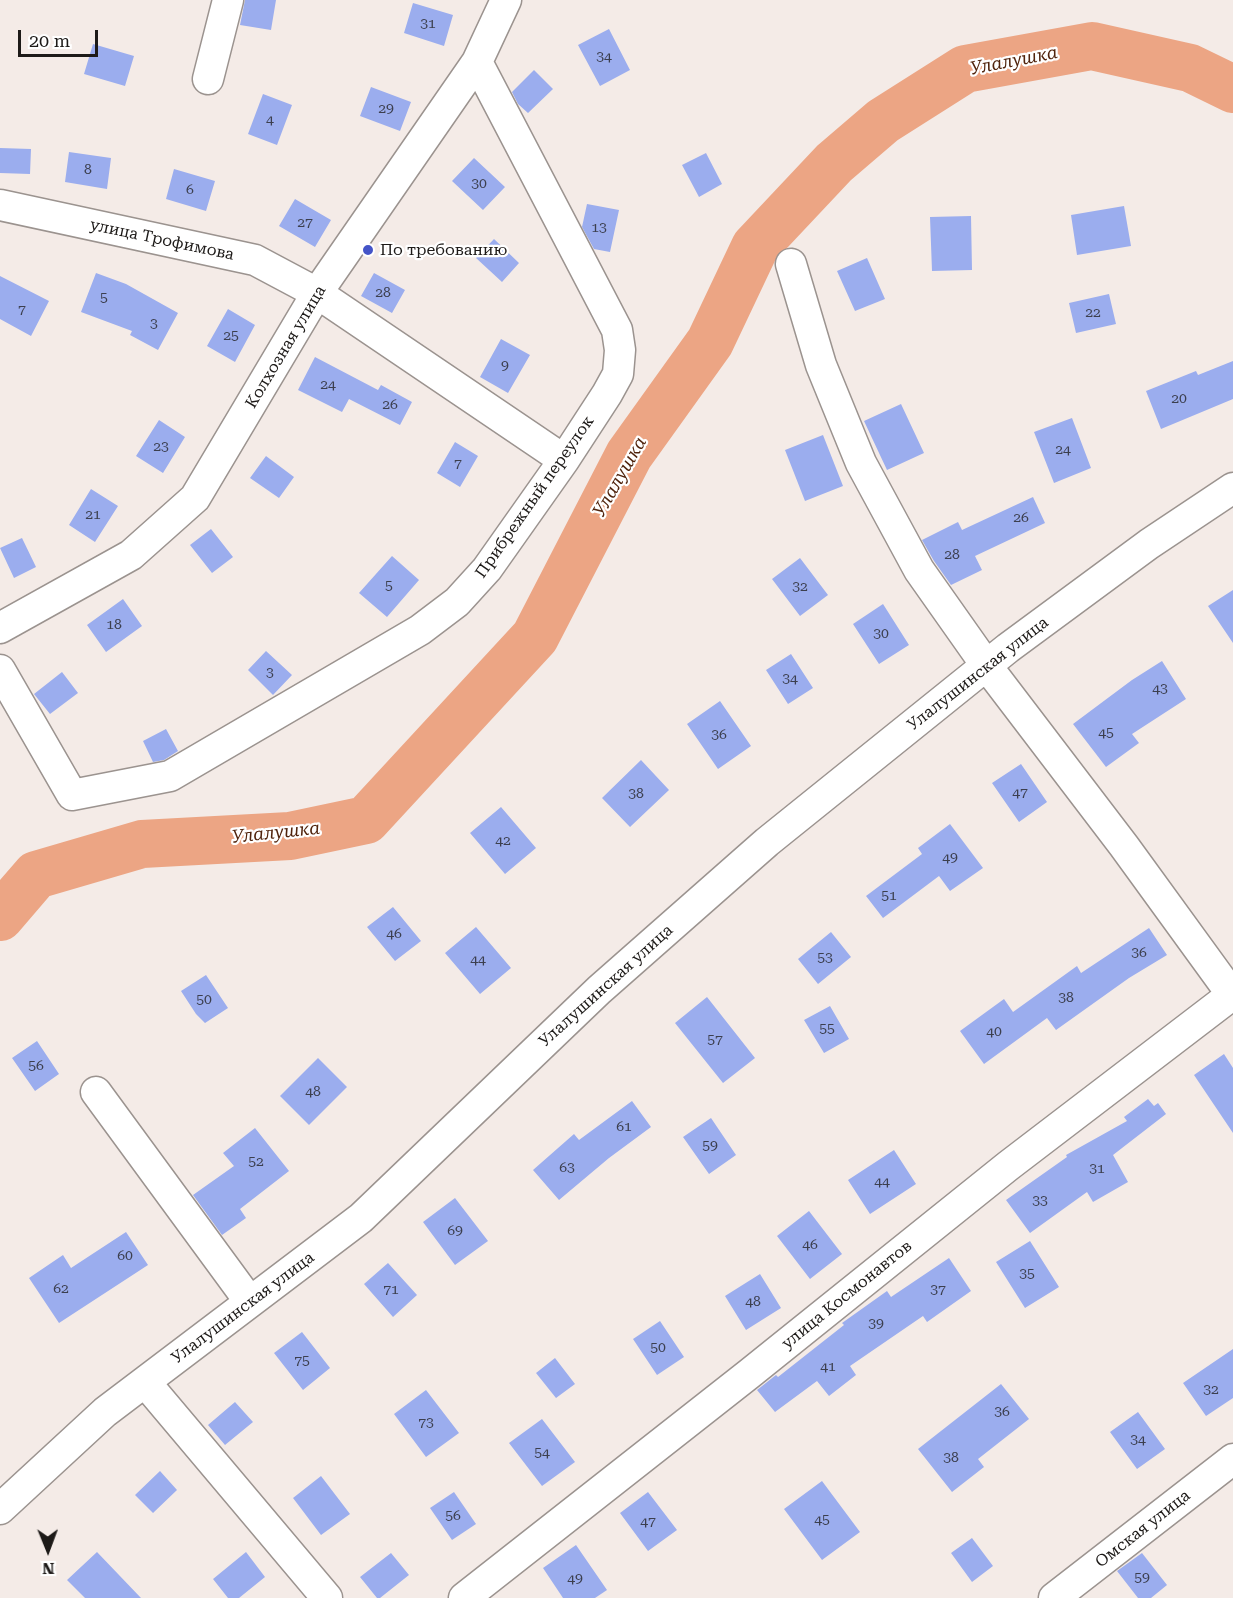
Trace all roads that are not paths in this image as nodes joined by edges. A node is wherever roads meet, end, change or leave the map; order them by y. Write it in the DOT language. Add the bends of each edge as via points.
graph roads {
  1 [pos="228,0"];
  2 [pos="506,0"];
  3 [pos="477,62"];
  4 [pos="208,79"];
  5 [pos="0,205"];
  6 [pos="791,264"];
  7 [pos="317,293"];
  8 [pos="564,460"];
  9 [pos="1233,488"];
  10 [pos="0,628"];
  11 [pos="986,665"];
  12 [pos="0,670"];
  13 [pos="1233,995"];
  14 [pos="96,1092"];
  15 [pos="250,1302"];
  16 [pos="145,1382"];
  17 [pos="1233,1459"];
  18 [pos="0,1509"];
  19 [pos="327,1598"];
  20 [pos="464,1598"];
  21 [pos="1054,1598"];
  1 -- 4 [label="street"];
  2 -- 3 [label="street, Колхозная улица"];
  3 -- 7 [label="street, Колхозная улица"];
  3 -- 8 [label="street, Прибрежный переулок" via="617,330 618,374"];
  5 -- 7 [label="street, улица Трофимова" via="255,260"];
  6 -- 11 [label="street" via="821,365 861,463 919,570"];
  7 -- 8 [label="street, улица Трофимова"];
  7 -- 10 [label="street, Колхозная улица" via="195,498 131,555"];
  8 -- 12 [label="street, Прибрежный переулок" via="487,569 457,602 420,630 170,776 72,795"];
  9 -- 11 [label="street, Улалушинская улица" via="1149,544"];
  11 -- 13 [label="street"];
  11 -- 15 [label="street, Улалушинская улица" via="766,842 599,990 361,1218"];
  13 -- 20 [label="street, улица Космонавтов" via="1008,1166"];
  14 -- 15 [label="street"];
  15 -- 16 [label="street, Улалушинская улица"];
  16 -- 18 [label="street, Улалушинская улица" via="105,1412"];
  16 -- 19 [label="street"];
  17 -- 21 [label="street, Омская улица"];
}
